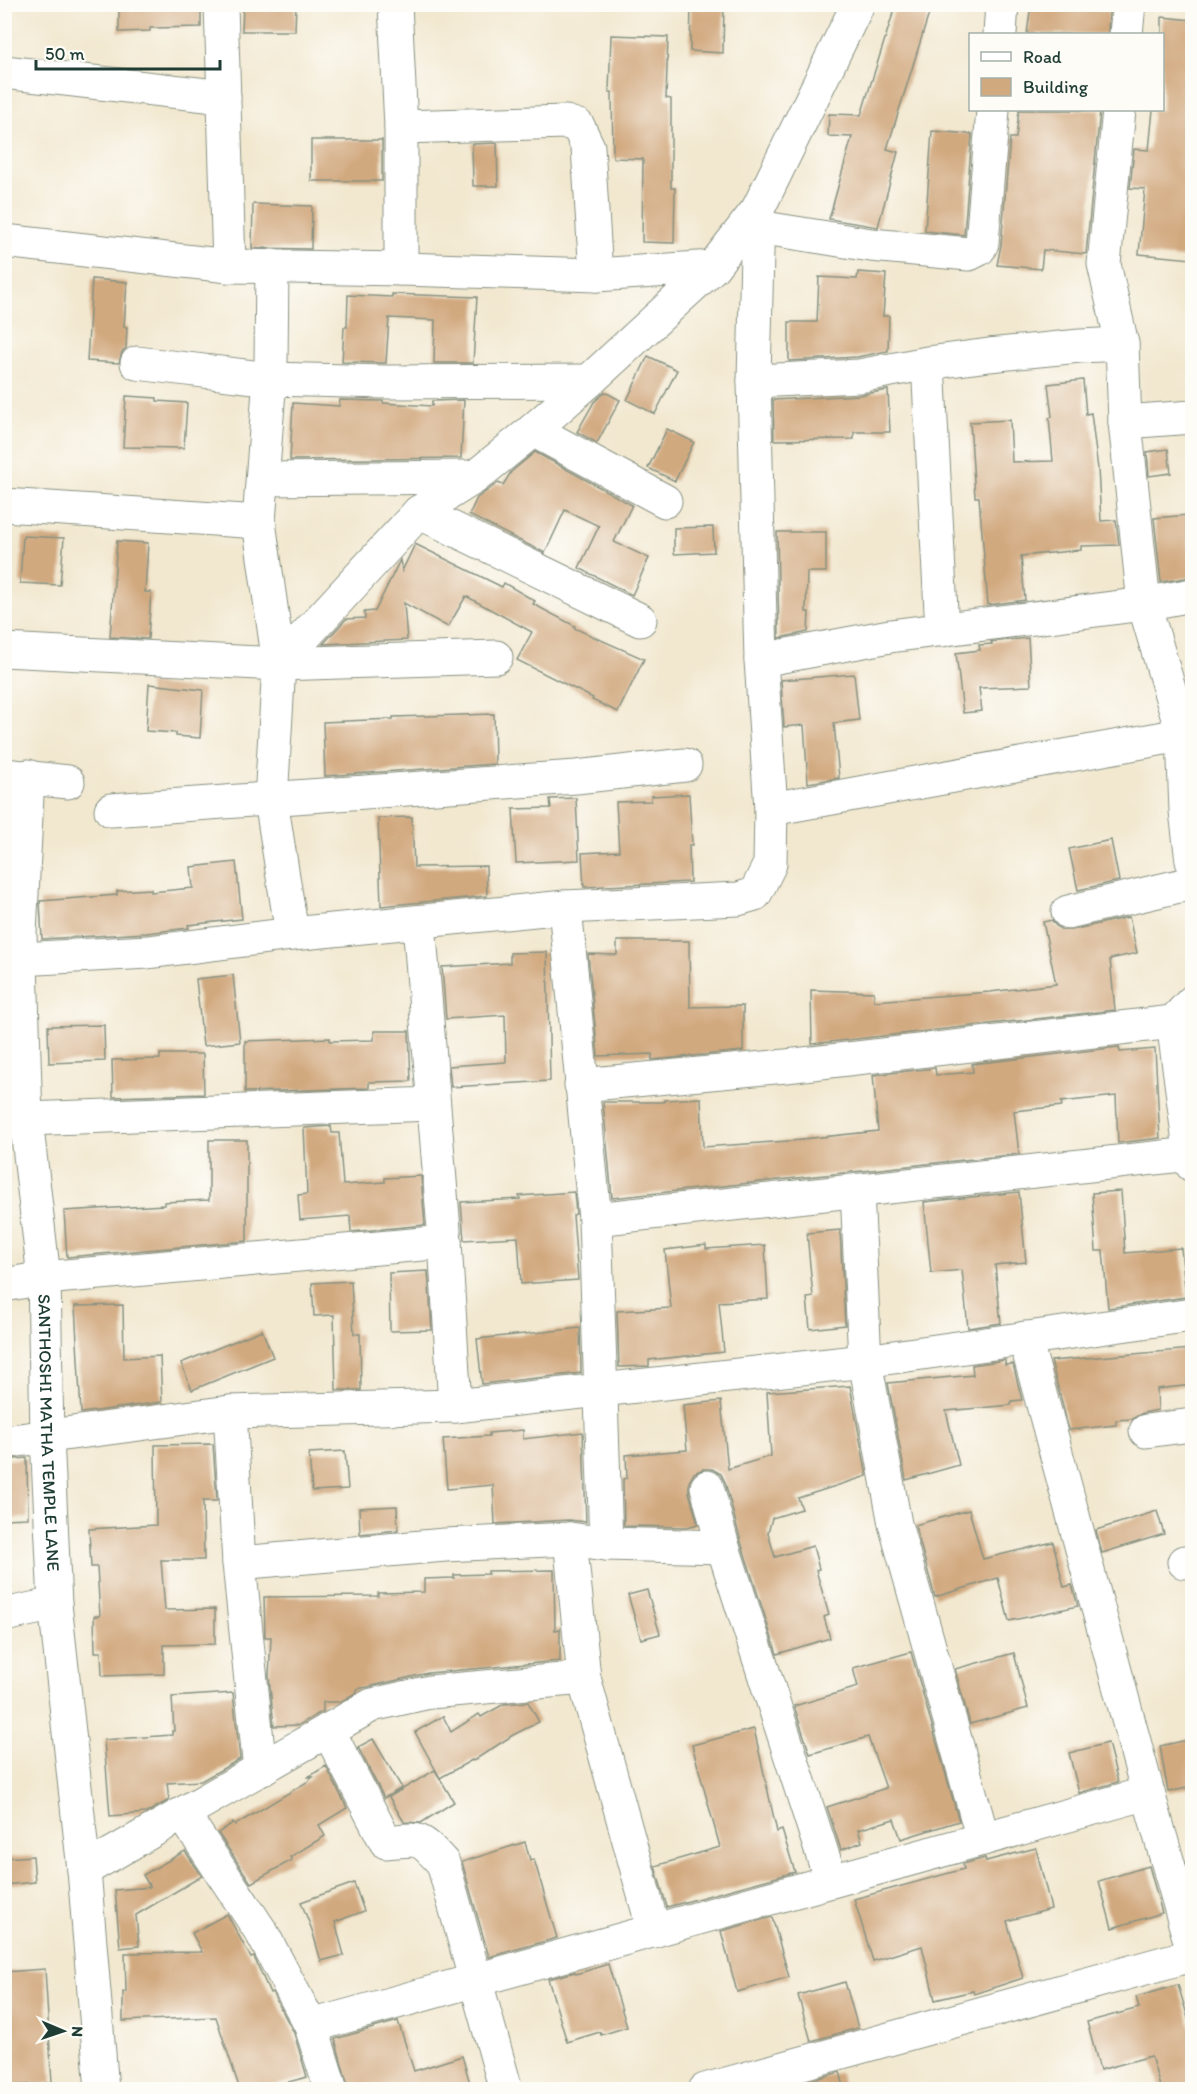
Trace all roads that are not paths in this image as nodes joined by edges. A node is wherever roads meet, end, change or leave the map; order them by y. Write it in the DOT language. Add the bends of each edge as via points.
graph roads {
  1 [pos="221,4"];
  2 [pos="395,4"];
  3 [pos="858,4"];
  4 [pos="1002,4"];
  5 [pos="1129,4"];
  6 [pos="999,33"];
  7 [pos="1126,33"];
  8 [pos="4,72"];
  9 [pos="224,97"];
  10 [pos="993,111"];
  11 [pos="1119,111"];
  12 [pos="401,127"];
  13 [pos="758,218"];
  14 [pos="4,241"];
  15 [pos="229,266"];
  16 [pos="272,266"];
  17 [pos="713,267"];
  18 [pos="400,268"];
  19 [pos="596,275"];
  20 [pos="1122,344"];
  21 [pos="137,363"];
  22 [pos="928,363"];
  23 [pos="270,380"];
  24 [pos="589,381"];
  25 [pos="754,381"];
  26 [pos="1192,417"];
  27 [pos="1125,422"];
  28 [pos="533,430"];
  29 [pos="475,477"];
  30 [pos="263,480"];
  31 [pos="665,501"];
  32 [pos="4,505"];
  33 [pos="418,512"];
  34 [pos="259,522"];
  35 [pos="1192,595"];
  36 [pos="1143,604"];
  37 [pos="640,620"];
  38 [pos="942,630"];
  39 [pos="4,650"];
  40 [pos="496,657"];
  41 [pos="761,660"];
  42 [pos="279,664"];
  43 [pos="1188,734"];
  44 [pos="684,765"];
  45 [pos="16,775"];
  46 [pos="68,782"];
  47 [pos="271,800"];
  48 [pos="771,809"];
  49 [pos="111,810"];
  50 [pos="1192,861"];
  51 [pos="1192,883"];
  52 [pos="565,908"];
  53 [pos="1068,912"];
  54 [pos="419,923"];
  55 [pos="292,934"];
  56 [pos="15,942"];
  57 [pos="1183,1012"];
  58 [pos="581,1085"];
  59 [pos="432,1104"];
  60 [pos="26,1119"];
  61 [pos="1192,1159"];
  62 [pos="857,1191"];
  63 [pos="595,1220"];
  64 [pos="445,1242"];
  65 [pos="44,1278"];
  66 [pos="4,1285"];
  67 [pos="1192,1315"];
  68 [pos="1025,1338"];
  69 [pos="865,1361"];
  70 [pos="602,1389"];
  71 [pos="455,1406"];
  72 [pos="230,1412"];
  73 [pos="1192,1425"];
  74 [pos="1146,1431"];
  75 [pos="47,1437"];
  76 [pos="4,1442"];
  77 [pos="707,1487"];
  78 [pos="570,1539"];
  79 [pos="606,1544"];
  80 [pos="723,1547"];
  81 [pos="239,1563"];
  82 [pos="55,1604"];
  83 [pos="4,1615"];
  84 [pos="584,1678"];
  85 [pos="328,1730"];
  86 [pos="260,1770"];
  87 [pos="1148,1793"];
  88 [pos="183,1814"];
  89 [pos="983,1839"];
  90 [pos="84,1870"];
  91 [pos="831,1881"];
  92 [pos="654,1931"];
  93 [pos="1192,1948"];
  94 [pos="1192,1955"];
  95 [pos="475,1980"];
  96 [pos="311,2026"];
  97 [pos="102,2090"];
  98 [pos="331,2090"];
  99 [pos="506,2090"];
  100 [pos="705,2090"];
  1 -- 9 [label="street"];
  2 -- 12 [label="street"];
  3 -- 13 [label="street"];
  4 -- 6 [label="street"];
  5 -- 7 [label="street"];
  8 -- 9 [label="street"];
  9 -- 15 [label="street"];
  10 -- 13 [label="street" via="982,243 969,254 872,245"];
  11 -- 20 [label="street" via="1104,264"];
  12 -- 18 [label="street"];
  12 -- 19 [label="street" via="566,122 578,126 588,147"];
  13 -- 17 [label="street"];
  13 -- 25 [label="street"];
  14 -- 15 [label="street"];
  15 -- 16 [label="street"];
  16 -- 18 [label="street"];
  16 -- 23 [label="street"];
  17 -- 19 [label="street"];
  17 -- 24 [label="street"];
  18 -- 19 [label="street"];
  20 -- 22 [label="street"];
  20 -- 27 [label="street"];
  21 -- 23 [label="street"];
  22 -- 25 [label="street" via="859,376"];
  22 -- 38 [label="street"];
  23 -- 24 [label="street"];
  23 -- 30 [label="street"];
  24 -- 28 [label="street"];
  25 -- 41 [label="street"];
  26 -- 27 [label="street"];
  27 -- 36 [label="street"];
  28 -- 29 [label="street"];
  28 -- 31 [label="street"];
  29 -- 30 [label="street"];
  29 -- 33 [label="street"];
  30 -- 34 [label="street"];
  32 -- 34 [label="street"];
  33 -- 37 [label="street"];
  33 -- 42 [label="street"];
  34 -- 42 [label="street"];
  35 -- 36 [label="street"];
  36 -- 38 [label="street"];
  36 -- 43 [label="street"];
  38 -- 41 [label="street"];
  39 -- 42 [label="street"];
  40 -- 42 [label="street"];
  41 -- 48 [label="street"];
  42 -- 47 [label="street"];
  43 -- 48 [label="street"];
  43 -- 50 [label="street" via="1186,811"];
  44 -- 47 [label="street"];
  45 -- 46 [label="street"];
  45 -- 56 [label="street, SANTHOSHI MATHA TEMPLE LANE"];
  47 -- 49 [label="street"];
  47 -- 55 [label="street"];
  48 -- 52 [label="street" via="770,864 755,894 738,899"];
  51 -- 53 [label="street"];
  52 -- 54 [label="street"];
  52 -- 58 [label="street"];
  54 -- 55 [label="street"];
  54 -- 59 [label="street"];
  55 -- 56 [label="street" via="148,952"];
  56 -- 60 [label="street, SANTHOSHI MATHA TEMPLE LANE"];
  57 -- 58 [label="street" via="786,1066"];
  57 -- 61 [label="street"];
  58 -- 63 [label="street"];
  59 -- 60 [label="street"];
  59 -- 64 [label="street"];
  60 -- 65 [label="street, SANTHOSHI MATHA TEMPLE LANE"];
  61 -- 62 [label="street"];
  62 -- 63 [label="street"];
  62 -- 69 [label="street"];
  63 -- 70 [label="street"];
  64 -- 65 [label="street"];
  64 -- 71 [label="street"];
  65 -- 66 [label="street"];
  65 -- 75 [label="street, SANTHOSHI MATHA TEMPLE LANE"];
  67 -- 68 [label="street"];
  68 -- 69 [label="street"];
  68 -- 87 [label="street"];
  69 -- 70 [label="street"];
  69 -- 89 [label="street" via="895,1524"];
  70 -- 71 [label="street"];
  70 -- 79 [label="street"];
  71 -- 72 [label="street"];
  72 -- 75 [label="street"];
  72 -- 81 [label="street"];
  73 -- 74 [label="street"];
  75 -- 76 [label="street"];
  75 -- 82 [label="street, SANTHOSHI MATHA TEMPLE LANE"];
  77 -- 80 [label="street"];
  78 -- 79 [label="street"];
  78 -- 81 [label="street" via="445,1545"];
  78 -- 84 [label="street"];
  79 -- 80 [label="street"];
  80 -- 91 [label="street"];
  81 -- 86 [label="street"];
  82 -- 83 [label="street"];
  82 -- 90 [label="street, SANTHOSHI MATHA TEMPLE LANE"];
  84 -- 85 [label="street" via="429,1692 372,1705"];
  84 -- 92 [label="street"];
  85 -- 86 [label="street"];
  85 -- 95 [label="street" via="386,1842 417,1839 443,1863"];
  86 -- 88 [label="street"];
  87 -- 89 [label="street"];
  87 -- 93 [label="street"];
  88 -- 90 [label="street"];
  88 -- 96 [label="street" via="262,1933"];
  89 -- 91 [label="street"];
  90 -- 97 [label="street, SANTHOSHI MATHA TEMPLE LANE"];
  91 -- 92 [label="street"];
  92 -- 95 [label="street"];
  94 -- 100 [label="street"];
  95 -- 96 [label="street"];
  95 -- 99 [label="street"];
  96 -- 98 [label="street"];
}
